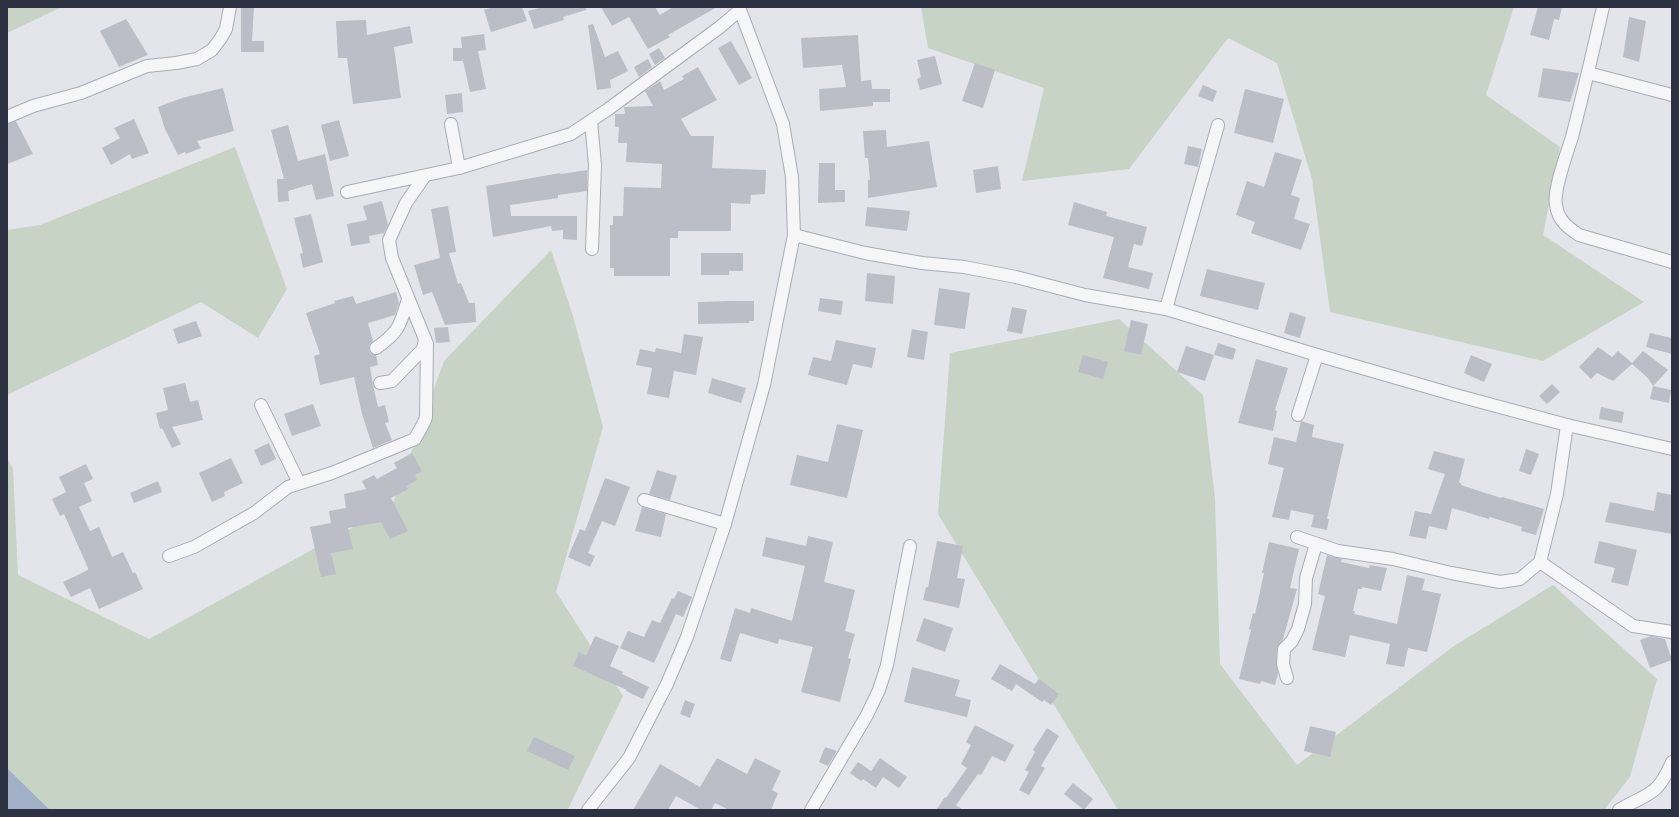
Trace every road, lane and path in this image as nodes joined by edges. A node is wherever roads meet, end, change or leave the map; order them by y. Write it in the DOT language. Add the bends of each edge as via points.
graph roads {
  1 [pos="230,7"];
  2 [pos="1603,7"];
  3 [pos="739,8"];
  4 [pos="1588,73"];
  5 [pos="1672,95"];
  6 [pos="7,117"];
  7 [pos="592,121"];
  8 [pos="451,124"];
  9 [pos="1218,125"];
  10 [pos="459,168"];
  11 [pos="424,177"];
  12 [pos="347,192"];
  13 [pos="794,235"];
  14 [pos="592,250"];
  15 [pos="1672,262"];
  16 [pos="408,299"];
  17 [pos="1166,309"];
  18 [pos="426,338"];
  19 [pos="376,348"];
  20 [pos="1317,355"];
  21 [pos="380,383"];
  22 [pos="261,405"];
  23 [pos="1298,415"];
  24 [pos="1567,425"];
  25 [pos="1672,449"];
  26 [pos="299,483"];
  27 [pos="644,500"];
  28 [pos="725,524"];
  29 [pos="1297,537"];
  30 [pos="1316,544"];
  31 [pos="910,546"];
  32 [pos="169,556"];
  33 [pos="1540,562"];
  34 [pos="1672,632"];
  35 [pos="1287,678"];
  36 [pos="1672,762"];
  37 [pos="588,810"];
  38 [pos="812,810"];
  39 [pos="1619,810"];
  1 -- 6 [label="street" via="226,29 221,38 212,50 196,59 147,66 93,89 33,106"];
  2 -- 4 [label="street"];
  3 -- 7 [label="street" via="720,27"];
  3 -- 13 [label="street" via="783,124 792,177"];
  4 -- 5 [label="street"];
  4 -- 15 [label="street" via="1558,188 1555,204 1559,216 1566,226 1579,235"];
  7 -- 10 [label="street" via="571,134"];
  7 -- 14 [label="street" via="595,165"];
  8 -- 10 [label="street"];
  9 -- 17 [label="street"];
  10 -- 11 [label="street"];
  11 -- 12 [label="street"];
  11 -- 16 [label="street" via="406,203 389,240 392,258"];
  13 -- 17 [label="street" via="865,253 964,267 1085,295"];
  13 -- 28 [label="street" via="764,385"];
  16 -- 18 [label="street"];
  16 -- 19 [label="street" via="399,327 390,338"];
  17 -- 20 [label="street"];
  18 -- 21 [label="street" via="423,349 392,381"];
  18 -- 26 [label="street" via="426,418 415,439"];
  20 -- 23 [label="street"];
  20 -- 24 [label="street"];
  22 -- 26 [label="street"];
  24 -- 25 [label="street"];
  24 -- 33 [label="street" via="1557,494"];
  26 -- 32 [label="street" via="282,491 247,517 194,547"];
  27 -- 28 [label="street"];
  28 -- 37 [label="street" via="687,637 667,684 629,758"];
  29 -- 30 [label="street"];
  30 -- 33 [label="street" via="1338,551 1393,559 1500,582 1520,579"];
  30 -- 35 [label="street" via="1306,578 1305,604 1298,629 1284,649 1283,664"];
  31 -- 38 [label="street" via="880,690"];
  33 -- 34 [label="street" via="1633,626"];
  36 -- 39 [label="street" via="1657,789"];
}
